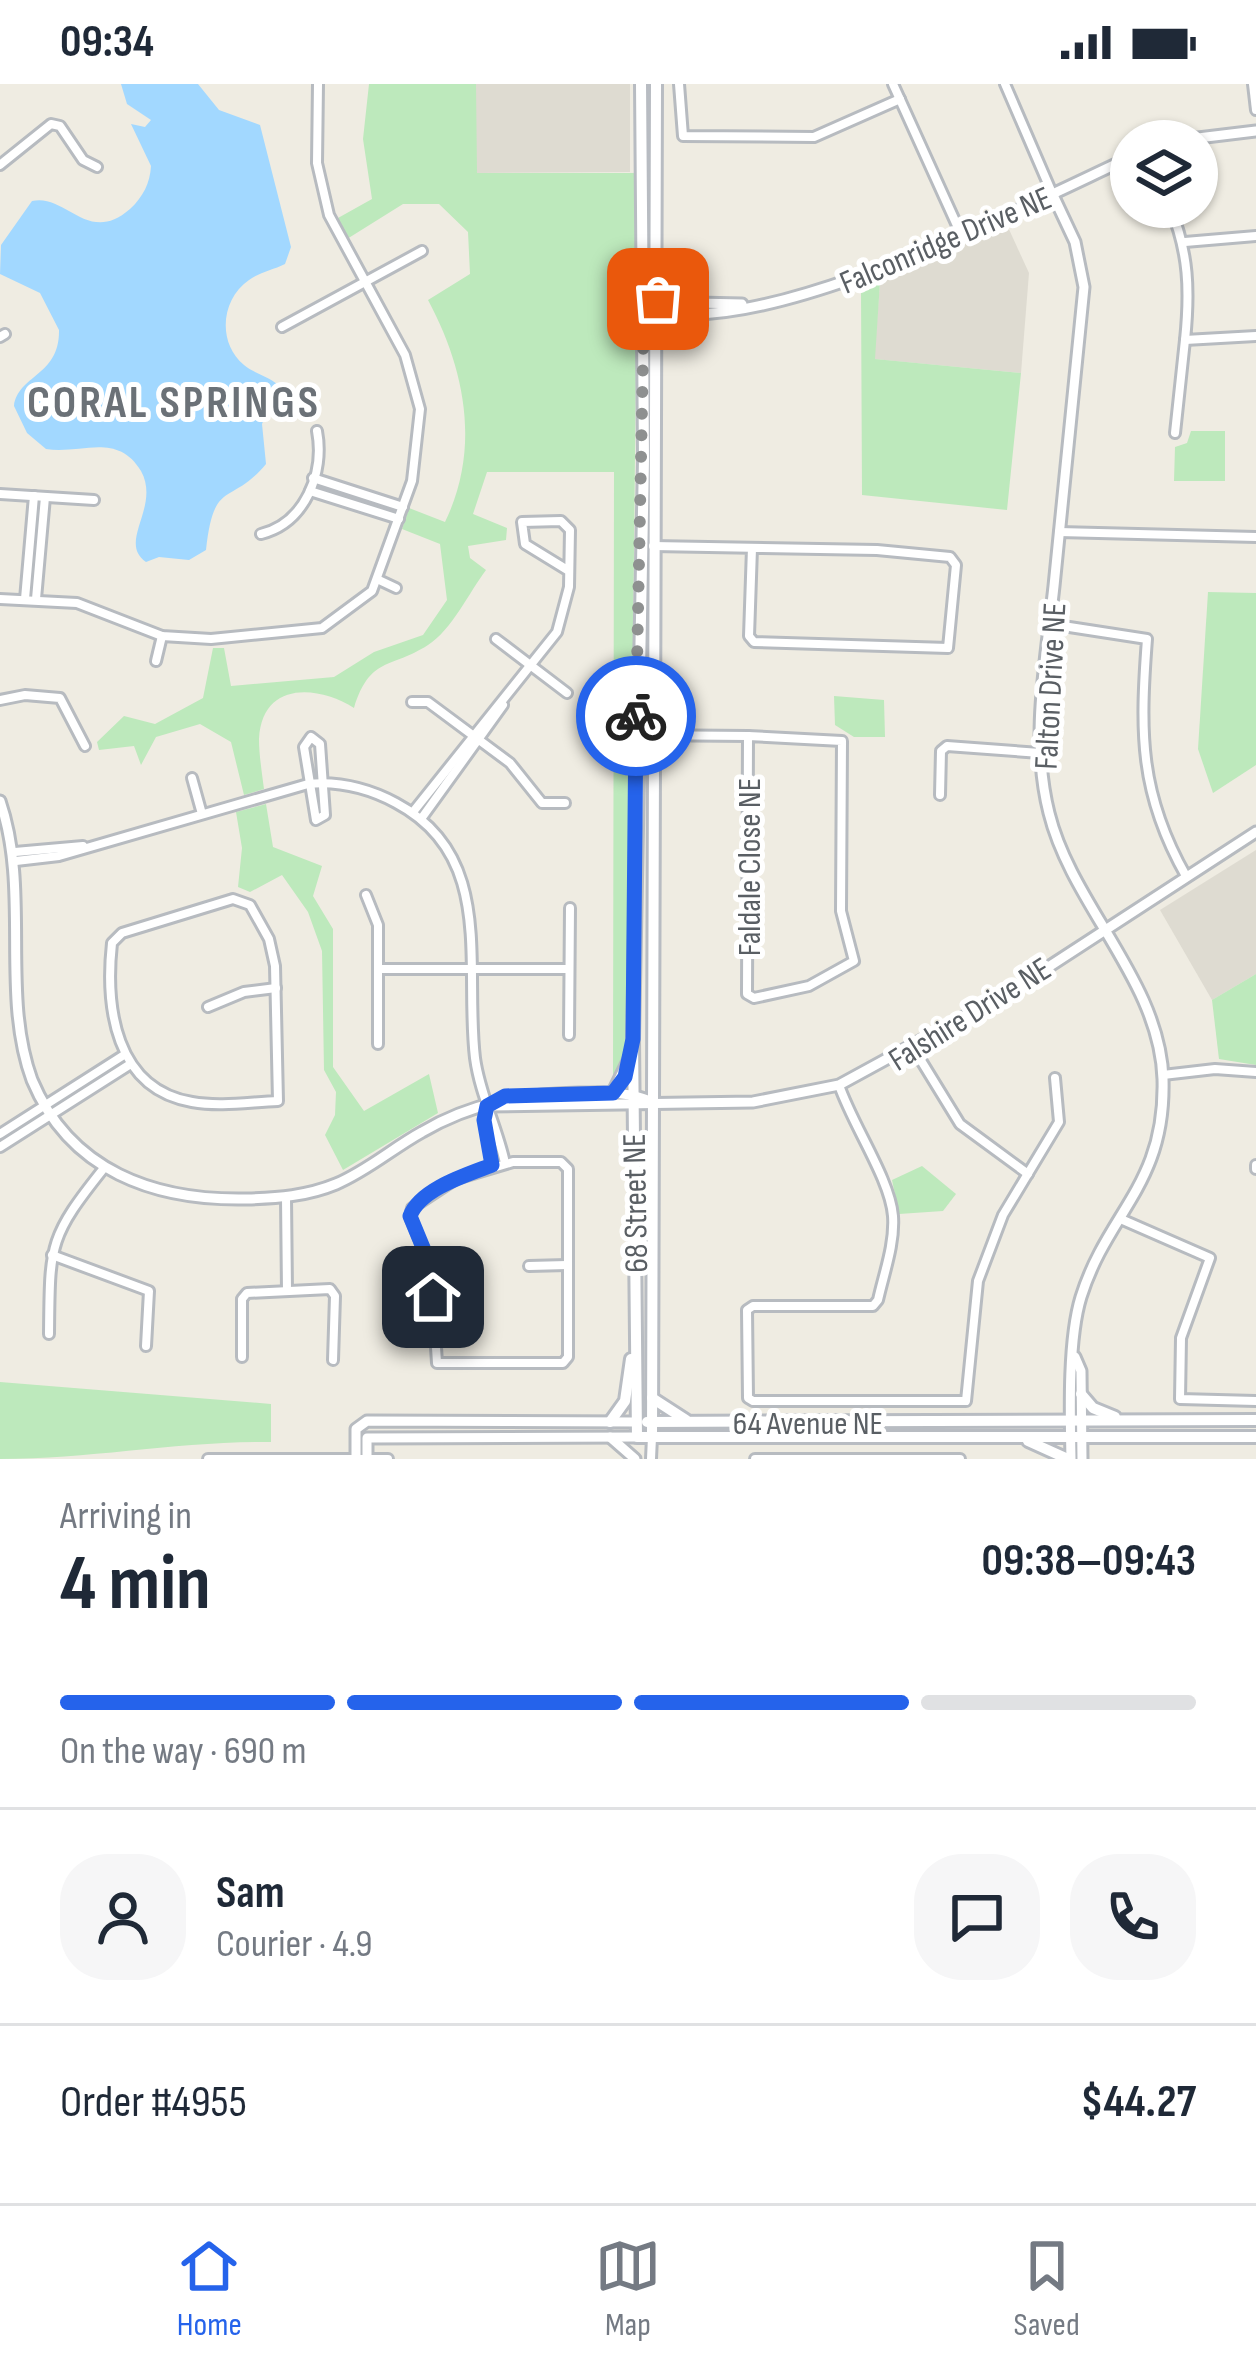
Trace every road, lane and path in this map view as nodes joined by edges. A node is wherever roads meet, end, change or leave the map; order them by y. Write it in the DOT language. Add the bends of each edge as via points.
graph roads {
  1 [pos="318,84"];
  2 [pos="641,84"];
  3 [pos="656,84"];
  4 [pos="679,84"];
  5 [pos="893,84"];
  6 [pos="1005,84"];
  7 [pos="1253,84"];
  8 [pos="900,99"];
  9 [pos="1256,110"];
  10 [pos="1256,130"];
  11 [pos="1218,135"];
  12 [pos="0,165"];
  13 [pos="98,167"];
  14 [pos="1110,167"];
  15 [pos="1052,194"];
  16 [pos="1179,228"];
  17 [pos="960,232"];
  18 [pos="1256,236"];
  19 [pos="1185,242"];
  20 [pos="422,251"];
  21 [pos="364,284"];
  22 [pos="753,304"];
  23 [pos="644,306"];
  24 [pos="658,306"];
  25 [pos="684,312"];
  26 [pos="282,327"];
  27 [pos="1256,336"];
  28 [pos="1185,340"];
  29 [pos="658,342"];
  30 [pos="316,430"];
  31 [pos="1175,433"];
  32 [pos="314,478"];
  33 [pos="310,490"];
  34 [pos="0,494"];
  35 [pos="34,496"];
  36 [pos="45,497"];
  37 [pos="94,500"];
  38 [pos="403,507"];
  39 [pos="399,519"];
  40 [pos="1059,532"];
  41 [pos="261,534"];
  42 [pos="1256,537"];
  43 [pos="649,546"];
  44 [pos="752,548"];
  45 [pos="569,571"];
  46 [pos="379,580"];
  47 [pos="396,588"];
  48 [pos="25,599"];
  49 [pos="36,599"];
  50 [pos="0,602"];
  51 [pos="1050,625"];
  52 [pos="162,636"];
  53 [pos="496,639"];
  54 [pos="156,661"];
  55 [pos="532,668"];
  56 [pos="567,693"];
  57 [pos="0,700"];
  58 [pos="412,702"];
  59 [pos="635,735"];
  60 [pos="651,736"];
  61 [pos="748,736"];
  62 [pos="476,740"];
  63 [pos="85,746"];
  64 [pos="1040,753"];
  65 [pos="193,778"];
  66 [pos="322,782"];
  67 [pos="308,784"];
  68 [pos="940,795"];
  69 [pos="0,801"];
  70 [pos="565,803"];
  71 [pos="202,814"];
  72 [pos="417,816"];
  73 [pos="1256,832"];
  74 [pos="15,856"];
  75 [pos="1186,876"];
  76 [pos="366,895"];
  77 [pos="570,908"];
  78 [pos="1101,931"];
  79 [pos="473,968"];
  80 [pos="380,969"];
  81 [pos="569,969"];
  82 [pos="276,988"];
  83 [pos="208,1007"];
  84 [pos="569,1035"];
  85 [pos="633,1039"];
  86 [pos="378,1045"];
  87 [pos="914,1049"];
  88 [pos="127,1060"];
  89 [pos="1256,1072"];
  90 [pos="1163,1075"];
  91 [pos="1055,1078"];
  92 [pos="839,1085"];
  93 [pos="613,1093"];
  94 [pos="634,1100"];
  95 [pos="650,1101"];
  96 [pos="487,1106"];
  97 [pos="48,1110"];
  98 [pos="0,1134"];
  99 [pos="0,1147"];
  100 [pos="505,1163"];
  101 [pos="492,1165"];
  102 [pos="104,1168"];
  103 [pos="1028,1174"];
  104 [pos="286,1198"];
  105 [pos="1123,1220"];
  106 [pos="52,1255"];
  107 [pos="567,1265"];
  108 [pos="529,1266"];
  109 [pos="287,1292"];
  110 [pos="637,1326"];
  111 [pos="49,1334"];
  112 [pos="146,1346"];
  113 [pos="242,1357"];
  114 [pos="1076,1357"];
  115 [pos="333,1360"];
  116 [pos="1081,1394"];
  117 [pos="651,1397"];
  118 [pos="1256,1401"];
  119 [pos="1256,1420"];
  120 [pos="1076,1421"];
  121 [pos="1130,1421"];
  122 [pos="610,1422"];
  123 [pos="638,1422"];
  124 [pos="652,1422"];
  125 [pos="689,1422"];
  126 [pos="1076,1436"];
  127 [pos="637,1437"];
  128 [pos="652,1437"];
  129 [pos="1013,1437"];
  130 [pos="1256,1437"];
  131 [pos="610,1438"];
  132 [pos="208,1459"];
  133 [pos="356,1459"];
  134 [pos="367,1459"];
  135 [pos="388,1459"];
  136 [pos="636,1459"];
  137 [pos="651,1459"];
  138 [pos="754,1459"];
  139 [pos="960,1459"];
  140 [pos="1069,1459"];
  141 [pos="1082,1459"];
  1 -- 21 [label="street" via="322,190"];
  2 -- 23 [label="main road, 68 Street NE"];
  3 -- 24 [label="main road, 68 Street NE"];
  4 -- 8 [label="street" via="682,136 814,137"];
  5 -- 8 [label="street"];
  6 -- 15 [label="street"];
  7 -- 9 [label="street"];
  8 -- 17 [label="street"];
  10 -- 11 [label="street"];
  12 -- 13 [label="street" via="38,129 56,124"];
  14 -- 15 [label="street, Falconridge Drive NE"];
  15 -- 17 [label="street, Falconridge Drive NE"];
  15 -- 40 [label="street, Falton Drive NE" via="1075,242 1084,287"];
  16 -- 19 [label="street"];
  17 -- 22 [label="street, Falconridge Drive NE" via="816,295"];
  18 -- 19 [label="street"];
  19 -- 28 [label="street"];
  20 -- 21 [label="street"];
  21 -- 26 [label="street"];
  21 -- 38 [label="street" via="418,395 418,456"];
  22 -- 24 [label="street, Falconridge Drive NE"];
  22 -- 25 [label="street, Falconridge Drive NE"];
  23 -- 24 [label="street, Falconridge Drive NE"];
  23 -- 43 [label="main road, 68 Street NE"];
  24 -- 25 [label="street, Falconridge Drive NE"];
  24 -- 29 [label="main road, 68 Street NE"];
  25 -- 29 [label="main road"];
  27 -- 28 [label="street"];
  28 -- 31 [label="street"];
  29 -- 43 [label="main road, 68 Street NE"];
  30 -- 32 [label="street"];
  32 -- 33 [label="street"];
  32 -- 38 [label="street"];
  33 -- 39 [label="street"];
  33 -- 41 [label="street" via="286,524"];
  34 -- 35 [label="street"];
  35 -- 36 [label="street"];
  35 -- 48 [label="street"];
  36 -- 37 [label="street"];
  36 -- 49 [label="street"];
  38 -- 39 [label="street"];
  39 -- 46 [label="street"];
  40 -- 42 [label="street"];
  40 -- 51 [label="street, Falton Drive NE"];
  43 -- 44 [label="street"];
  43 -- 59 [label="main road, 68 Street NE"];
  43 -- 60 [label="main road, 68 Street NE"];
  44 -- 44 [label="street" via="754,642 948,648 956,565 950,557"];
  45 -- 45 [label="street" via="570,530 561,521 522,522 524,544"];
  45 -- 55 [label="street" via="557,632"];
  46 -- 47 [label="street"];
  46 -- 52 [label="street" via="322,628"];
  48 -- 49 [label="street"];
  48 -- 50 [label="street"];
  49 -- 52 [label="street" via="77,603"];
  51 -- 64 [label="street, Falton Drive NE"];
  51 -- 75 [label="street" via="1147,639 1145,783"];
  52 -- 54 [label="street"];
  53 -- 55 [label="street"];
  55 -- 56 [label="street"];
  55 -- 62 [label="street"];
  57 -- 63 [label="street" via="60,698"];
  58 -- 62 [label="street" via="428,702"];
  59 -- 60 [label="street, Faldale Close NE"];
  59 -- 85 [label="main road, 68 Street NE"];
  60 -- 61 [label="street, Faldale Close NE"];
  60 -- 95 [label="main road, 68 Street NE"];
  61 -- 61 [label="street, Faldale Close NE" via="842,741 841,911 854,961 809,986 754,998 747,994"];
  62 -- 70 [label="street" via="542,802"];
  62 -- 72 [label="street"];
  64 -- 68 [label="street" via="947,746 940,751"];
  64 -- 78 [label="street, Falton Drive NE" via="1057,840"];
  65 -- 71 [label="street"];
  66 -- 67 [label="street"];
  66 -- 67 [label="street" via="325,815 316,820"];
  66 -- 67 [label="street" via="320,744 311,737 304,747"];
  66 -- 72 [label="street" via="379,794"];
  67 -- 71 [label="street"];
  69 -- 74 [label="street"];
  71 -- 74 [label="street" via="96,845"];
  72 -- 79 [label="street" via="462,878"];
  73 -- 75 [label="street, Falshire Drive NE"];
  74 -- 97 [label="street" via="18,1025"];
  75 -- 78 [label="street, Falshire Drive NE"];
  76 -- 80 [label="street"];
  77 -- 81 [label="street"];
  78 -- 87 [label="street, Falshire Drive NE"];
  78 -- 90 [label="street, Falton Drive NE" via="1142,999"];
  79 -- 80 [label="street"];
  79 -- 81 [label="street"];
  79 -- 96 [label="street" via="475,1057"];
  80 -- 86 [label="street"];
  81 -- 84 [label="street"];
  82 -- 83 [label="street"];
  82 -- 88 [label="street" via="278,1101 184,1101"];
  82 -- 88 [label="street" via="269,939 241,899 122,933 111,948 112,1010"];
  85 -- 93 [label="main road"];
  85 -- 94 [label="main road, 68 Street NE"];
  87 -- 92 [label="street, Falshire Drive NE"];
  87 -- 103 [label="street" via="960,1124"];
  88 -- 97 [label="street"];
  89 -- 90 [label="street"];
  90 -- 105 [label="street, Falton Drive NE" via="1153,1162"];
  91 -- 103 [label="street" via="1059,1122"];
  92 -- 95 [label="street, Falshire Drive NE" via="753,1102"];
  92 -- 103 [label="street" via="893,1217 878,1300 747,1310 753,1401 966,1401 978,1281"];
  93 -- 94 [label="street"];
  93 -- 96 [label="street" via="505,1096"];
  94 -- 95 [label="street, Falshire Drive NE"];
  94 -- 96 [label="street"];
  94 -- 110 [label="main road, 68 Street NE"];
  95 -- 117 [label="main road, 68 Street NE"];
  96 -- 100 [label="street"];
  96 -- 101 [label="street"];
  96 -- 104 [label="street" via="423,1131 339,1183"];
  97 -- 98 [label="street"];
  97 -- 99 [label="street"];
  97 -- 102 [label="street"];
  100 -- 101 [label="street"];
  100 -- 107 [label="street" via="561,1162 568,1169"];
  101 -- 107 [label="street" via="412,1208 431,1267 437,1363 563,1363"];
  102 -- 104 [label="street" via="176,1196"];
  102 -- 106 [label="street" via="67,1211"];
  104 -- 109 [label="street"];
  105 -- 114 [label="street, Falton Drive NE" via="1080,1299"];
  105 -- 118 [label="street" via="1210,1258 1181,1338 1180,1399"];
  106 -- 111 [label="street"];
  106 -- 112 [label="street" via="149,1291"];
  107 -- 108 [label="street"];
  109 -- 113 [label="street" via="242,1299"];
  109 -- 115 [label="street" via="330,1289"];
  110 -- 122 [label="main road" via="626,1401"];
  110 -- 123 [label="main road, 68 Street NE"];
  114 -- 116 [label="street, Falton Drive NE"];
  114 -- 120 [label="street, Falton Drive NE" via="1069,1372"];
  116 -- 120 [label="street, Falton Drive NE"];
  116 -- 121 [label="main road" via="1093,1408"];
  117 -- 124 [label="main road, 68 Street NE"];
  117 -- 125 [label="main road"];
  119 -- 121 [label="main road, 64 Avenue NE"];
  120 -- 121 [label="main road, 64 Avenue NE"];
  120 -- 125 [label="main road, 64 Avenue NE"];
  120 -- 126 [label="street"];
  122 -- 123 [label="street, 64 Avenue NE"];
  122 -- 133 [label="street, 64 Avenue NE" via="359,1424"];
  123 -- 124 [label="main road, 64 Avenue NE"];
  123 -- 127 [label="main road, 68 Street NE"];
  124 -- 125 [label="main road, 64 Avenue NE"];
  124 -- 128 [label="main road, 68 Street NE"];
  126 -- 129 [label="main road, 64 Avenue NE"];
  126 -- 130 [label="main road, 64 Avenue NE"];
  126 -- 140 [label="street"];
  126 -- 141 [label="street"];
  127 -- 128 [label="main road, 64 Avenue NE"];
  127 -- 131 [label="street, 64 Avenue NE"];
  127 -- 136 [label="street, 68 Street NE"];
  128 -- 129 [label="main road, 64 Avenue NE"];
  128 -- 137 [label="street, 68 Street NE"];
  129 -- 140 [label="main road"];
  131 -- 134 [label="street, 64 Avenue NE" via="367,1438"];
  131 -- 136 [label="street"];
  132 -- 133 [label="street"];
  133 -- 134 [label="street"];
  134 -- 135 [label="street"];
  138 -- 139 [label="street"];
}
